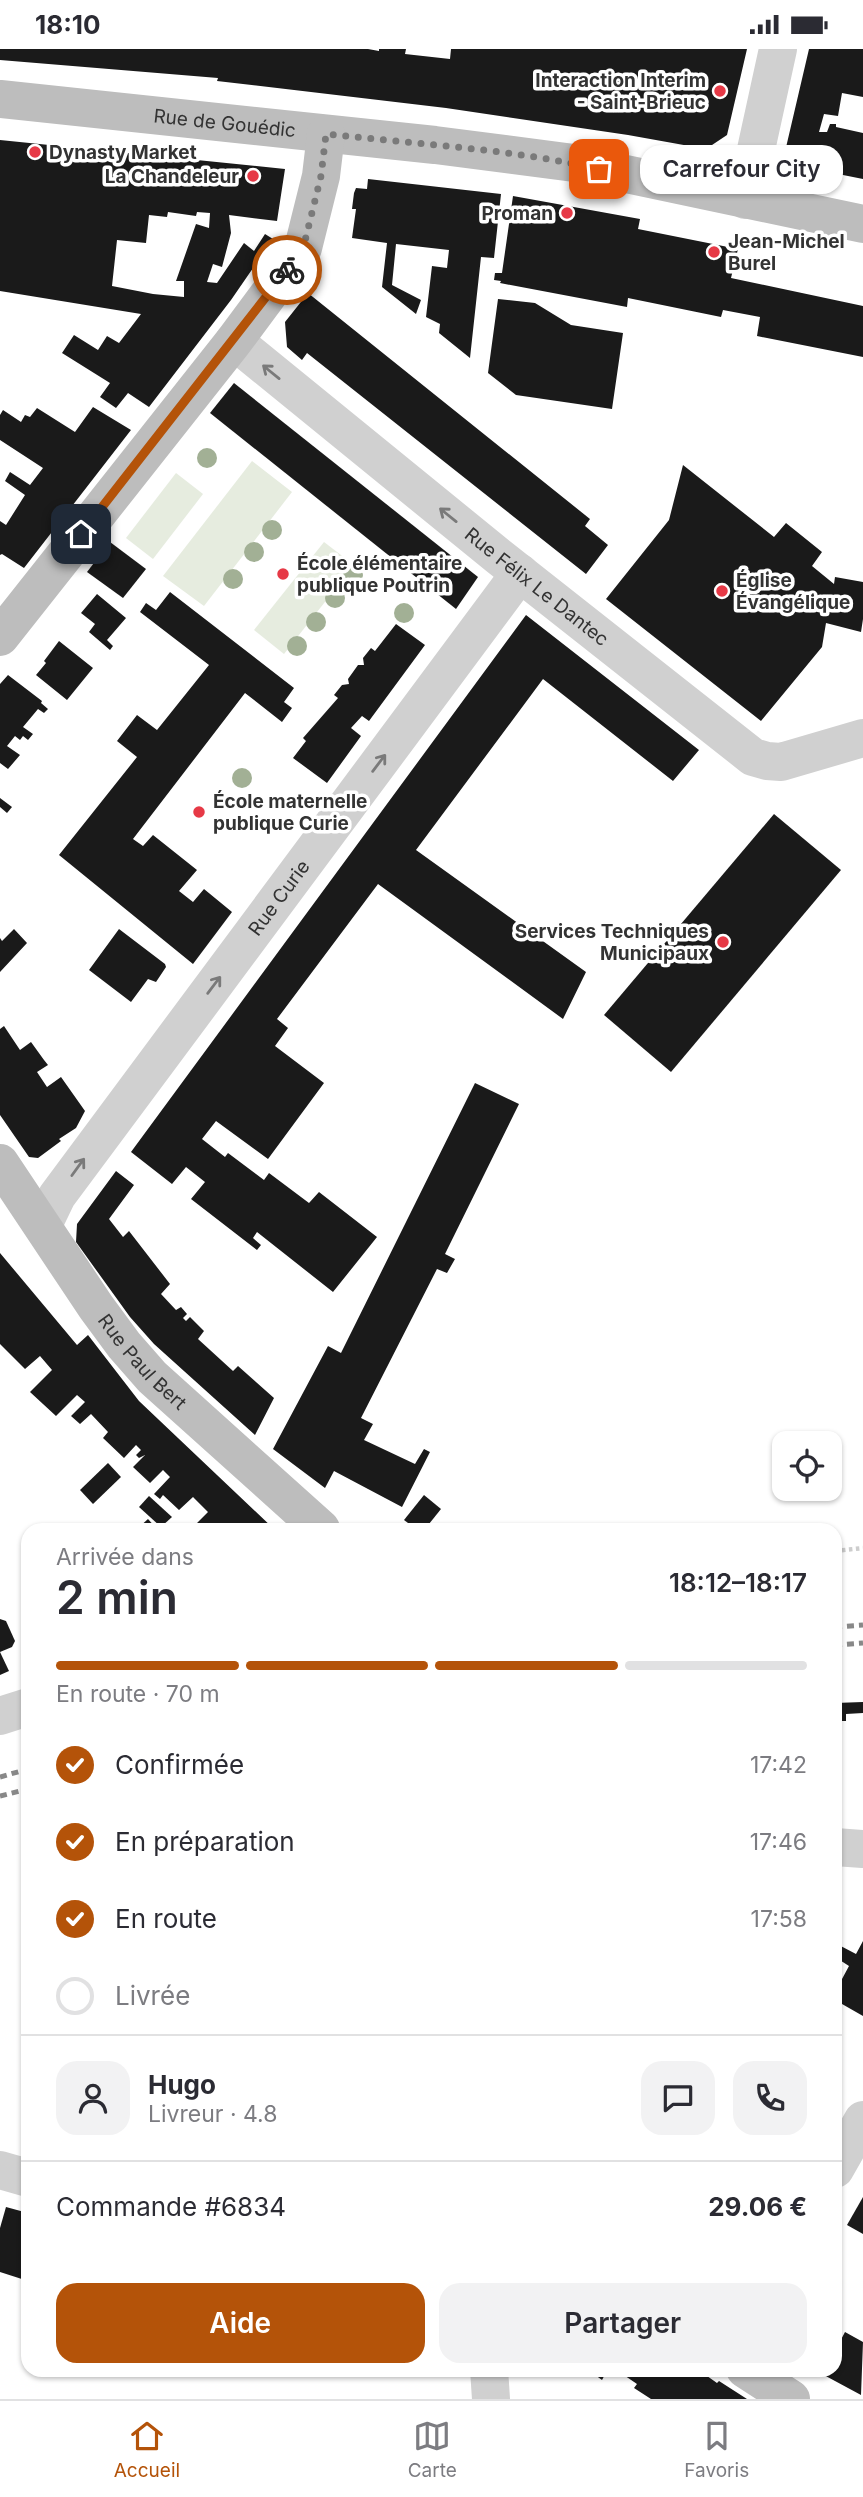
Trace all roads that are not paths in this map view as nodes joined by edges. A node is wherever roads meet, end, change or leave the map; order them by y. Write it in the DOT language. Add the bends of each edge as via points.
graph roads {
  1 [pos="778,49"];
  2 [pos="0,99"];
  3 [pos="326,134"];
  4 [pos="745,200"];
  5 [pos="863,224"];
  6 [pos="234,341"];
  7 [pos="520,573"];
  8 [pos="0,637"];
  9 [pos="863,738"];
  10 [pos="0,1163"];
  11 [pos="43,1225"];
  12 [pos="314,1523"];
  13 [pos="21,1709"];
  14 [pos="0,1716"];
  15 [pos="842,1848"];
  16 [pos="863,1849"];
  17 [pos="863,2120"];
  18 [pos="842,2157"];
  19 [pos="0,2170"];
  20 [pos="21,2176"];
  21 [pos="490,2377"];
  22 [pos="758,2377"];
  23 [pos="491,2399"];
  24 [pos="792,2399"];
  1 -- 4 [label="street"];
  2 -- 3 [label="main road, Rue de Gouédic"];
  3 -- 4 [label="main road, Rue de Gouédic" via="574,163"];
  3 -- 6 [label="main road" via="303,249"];
  4 -- 5 [label="main road, Rue de Gouédic"];
  7 -- 6 [label="street, Rue Félix Le Dantec, one-way"];
  6 -- 8 [label="main road"];
  7 -- 9 [label="street, Rue Félix Le Dantec" via="753,757 781,762"];
  11 -- 7 [label="street, Rue Curie, one-way" via="57,1196"];
  10 -- 11 [label="main road, Rue Paul Bert"];
  11 -- 12 [label="main road, Rue Paul Bert" via="96,1307 152,1377"];
  13 -- 14 [label="street"];
  15 -- 16 [label="street"];
  17 -- 18 [label="street"];
  19 -- 20 [label="street"];
  21 -- 23 [label="street"];
  22 -- 24 [label="main road"];
}
